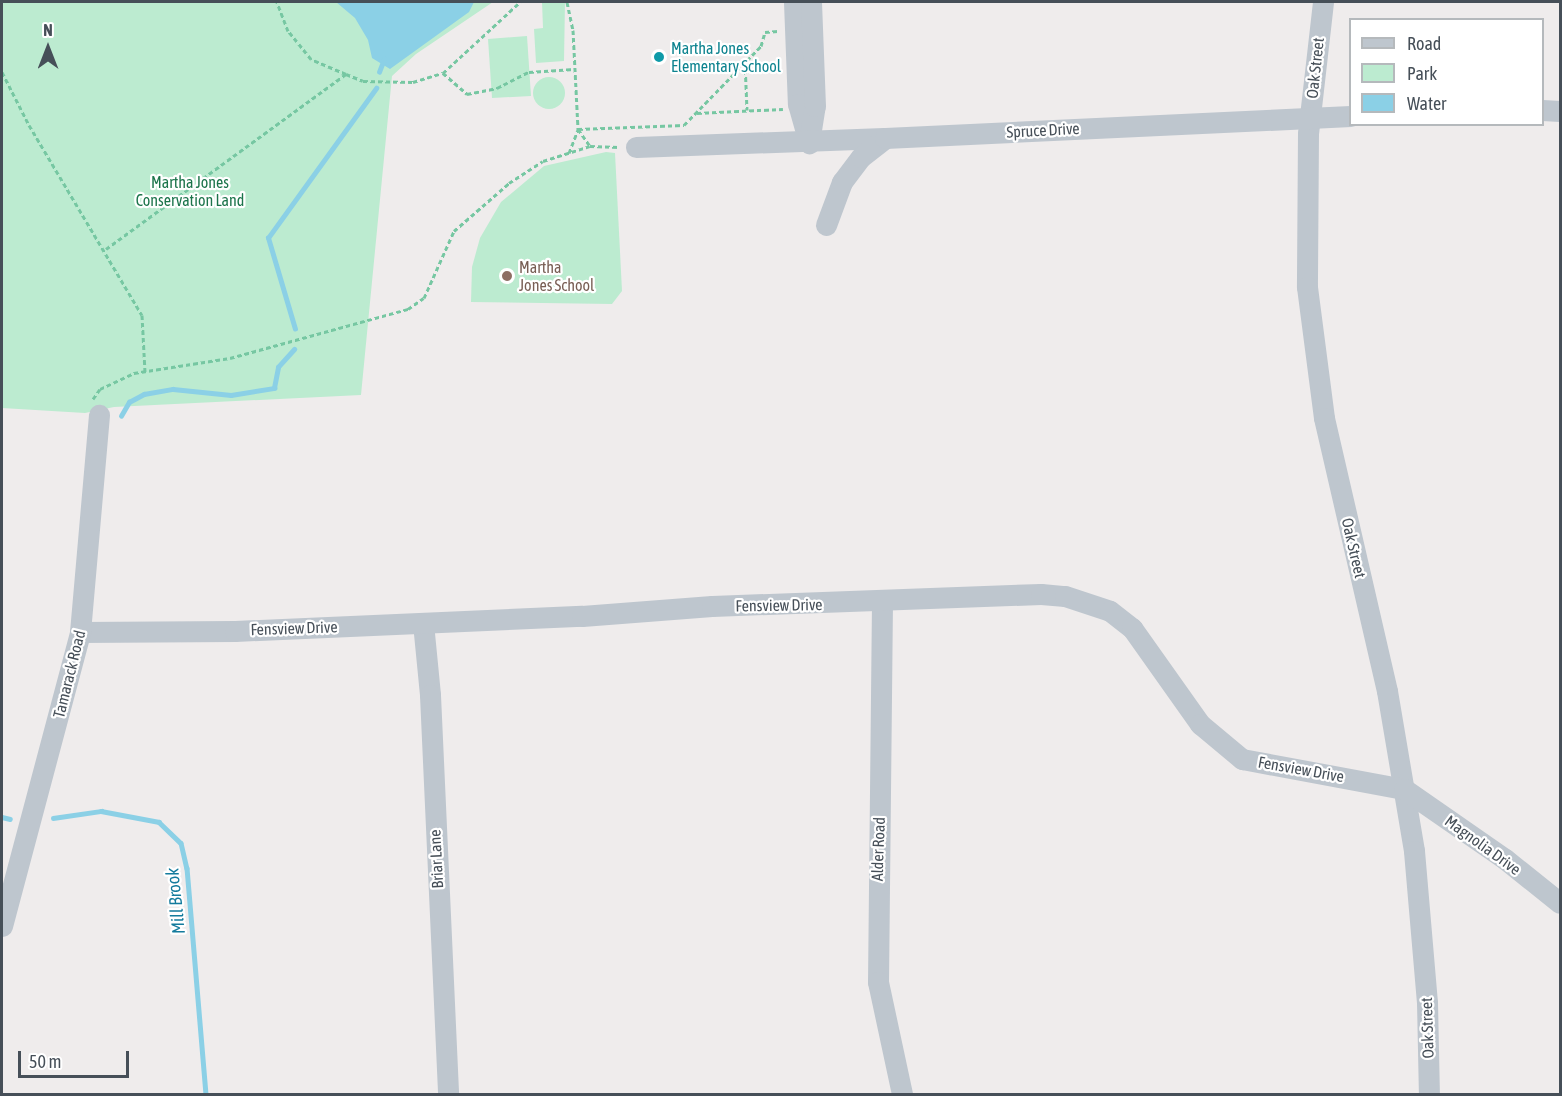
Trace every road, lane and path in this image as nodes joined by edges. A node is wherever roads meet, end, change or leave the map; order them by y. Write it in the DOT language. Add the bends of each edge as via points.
graph roads {
  1 [pos="278,2"];
  2 [pos="520,2"];
  3 [pos="567,2"];
  4 [pos="794,2"];
  5 [pos="812,2"];
  6 [pos="1323,2"];
  7 [pos="795,29"];
  8 [pos="745,62"];
  9 [pos="574,69"];
  10 [pos="2,72"];
  11 [pos="443,73"];
  12 [pos="346,74"];
  13 [pos="791,109"];
  14 [pos="747,110"];
  15 [pos="1544,110"];
  16 [pos="1560,111"];
  17 [pos="696,113"];
  18 [pos="1349,116"];
  19 [pos="1310,117"];
  20 [pos="578,129"];
  21 [pos="885,138"];
  22 [pos="809,143"];
  23 [pos="590,146"];
  24 [pos="636,147"];
  25 [pos="569,153"];
  26 [pos="826,225"];
  27 [pos="106,249"];
  28 [pos="146,372"];
  29 [pos="99,415"];
  30 [pos="882,601"];
  31 [pos="423,623"];
  32 [pos="80,632"];
  33 [pos="1404,789"];
  34 [pos="11,844"];
  35 [pos="1560,903"];
  36 [pos="2,926"];
  37 [pos="448,1095"];
  38 [pos="902,1095"];
  39 [pos="1430,1095"];
  1 -- 12 [label="path" via="288,31 310,59"];
  2 -- 11 [label="path"];
  3 -- 9 [label="path" via="573,30"];
  4 -- 7 [label="street"];
  5 -- 22 [label="street" via="815,106"];
  6 -- 19 [label="street, Oak Street"];
  7 -- 8 [label="path" via="765,32 761,46"];
  7 -- 22 [label="street" via="798,104"];
  8 -- 14 [label="path"];
  8 -- 17 [label="path"];
  9 -- 11 [label="path" via="529,72 497,88 467,94"];
  9 -- 20 [label="path"];
  10 -- 27 [label="path" via="29,125"];
  11 -- 12 [label="path" via="412,82 363,81"];
  12 -- 27 [label="path"];
  13 -- 14 [label="path"];
  14 -- 17 [label="path"];
  15 -- 16 [label="street"];
  17 -- 20 [label="path" via="684,125"];
  18 -- 19 [label="street, Spruce Drive"];
  19 -- 21 [label="street, Spruce Drive"];
  19 -- 33 [label="street, Oak Street" via="1307,266 1318,389 1387,691"];
  20 -- 23 [label="path"];
  20 -- 25 [label="path"];
  21 -- 22 [label="street, Spruce Drive"];
  21 -- 26 [label="street" via="861,156 842,182"];
  22 -- 24 [label="street, Spruce Drive"];
  23 -- 24 [label="path"];
  23 -- 25 [label="path"];
  25 -- 28 [label="path" via="543,161 483,203 454,231 424,298 408,309 230,358"];
  27 -- 28 [label="path" via="142,315"];
  28 -- 29 [label="path" via="100,389 93,399"];
  29 -- 32 [label="street, Tamarack Road"];
  30 -- 31 [label="street, Fensview Drive" via="712,606"];
  30 -- 33 [label="street, Fensview Drive" via="1041,594 1065,596 1110,611 1132,628 1200,724 1242,759"];
  30 -- 38 [label="street, Alder Road" via="878,982"];
  31 -- 32 [label="street, Fensview Drive"];
  31 -- 37 [label="street, Briar Lane" via="430,695"];
  32 -- 34 [label="street, Tamarack Road"];
  33 -- 35 [label="street, Magnolia Drive"];
  33 -- 39 [label="street, Oak Street" via="1420,921"];
  34 -- 36 [label="street, Tamarack Road"];
}
